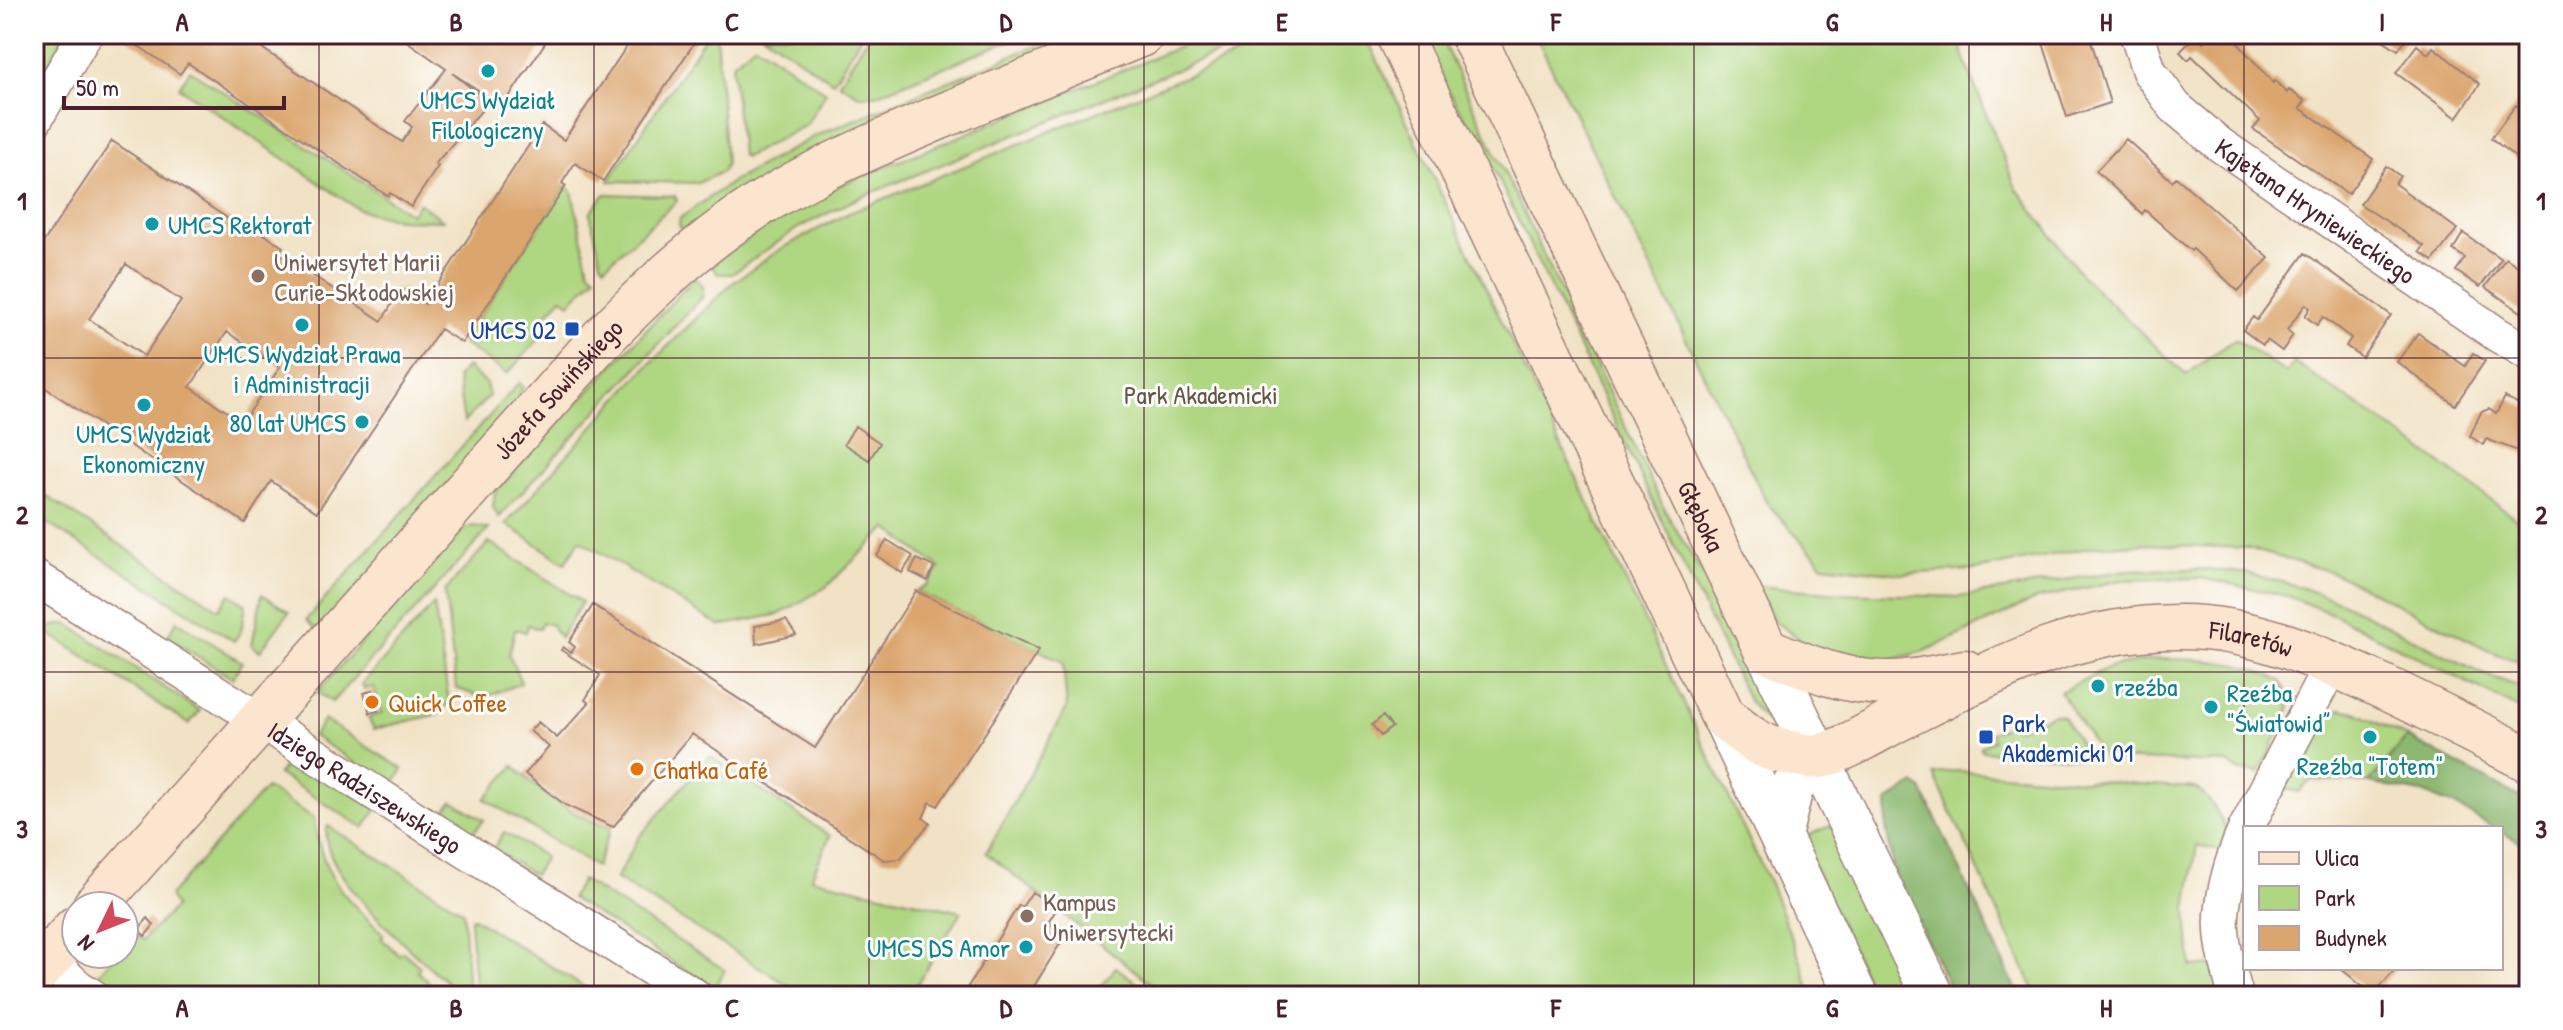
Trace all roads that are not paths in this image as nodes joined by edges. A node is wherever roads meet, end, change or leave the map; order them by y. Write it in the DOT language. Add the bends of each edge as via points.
graph roads {
  1 [pos="85,34"];
  2 [pos="1142,34"];
  3 [pos="1398,34"];
  4 [pos="1472,34"];
  5 [pos="2137,34"];
  6 [pos="34,121"];
  7 [pos="2529,353"];
  8 [pos="34,577"];
  9 [pos="1766,650"];
  10 [pos="2332,664"];
  11 [pos="2003,667"];
  12 [pos="1723,716"];
  13 [pos="262,721"];
  14 [pos="1818,757"];
  15 [pos="2529,760"];
  16 [pos="2248,826"];
  17 [pos="1780,836"];
  18 [pos="2243,837"];
  19 [pos="109,890"];
  20 [pos="60,946"];
  21 [pos="41,967"];
  22 [pos="92,996"];
  23 [pos="695,996"];
  24 [pos="1856,996"];
  25 [pos="1933,996"];
  26 [pos="2236,996"];
  1 -- 6 [label="street"];
  2 -- 13 [label="main road, Józefa Sowińskiego" via="825,168 769,199 691,254 594,347"];
  3 -- 12 [label="main road"];
  4 -- 9 [label="main road, Głęboka"];
  5 -- 7 [label="street, Kajetana Hryniewieckiego" via="2149,71 2175,107 2219,144"];
  8 -- 13 [label="street, Idziego Radziszewskiego"];
  9 -- 11 [label="main road, Filaretów" via="1838,678 1888,684"];
  9 -- 14 [label="street, Głęboka"];
  10 -- 11 [label="main road, Filaretów" via="2226,630 2158,627 2072,641"];
  10 -- 15 [label="main road, Filaretów"];
  10 -- 16 [label="street"];
  11 -- 14 [label="main road, Filaretów"];
  12 -- 14 [label="main road" via="1773,752"];
  12 -- 17 [label="street"];
  13 -- 19 [label="main road, Józefa Sowińskiego"];
  13 -- 23 [label="street, Idziego Radziszewskiego"];
  14 -- 17 [label="street, Filaretów" via="1792,788"];
  14 -- 25 [label="street, Głęboka"];
  17 -- 24 [label="street"];
  18 -- 26 [label="street" via="2222,916"];
  20 -- 21 [label="main road"];
  21 -- 22 [label="street"];
}
